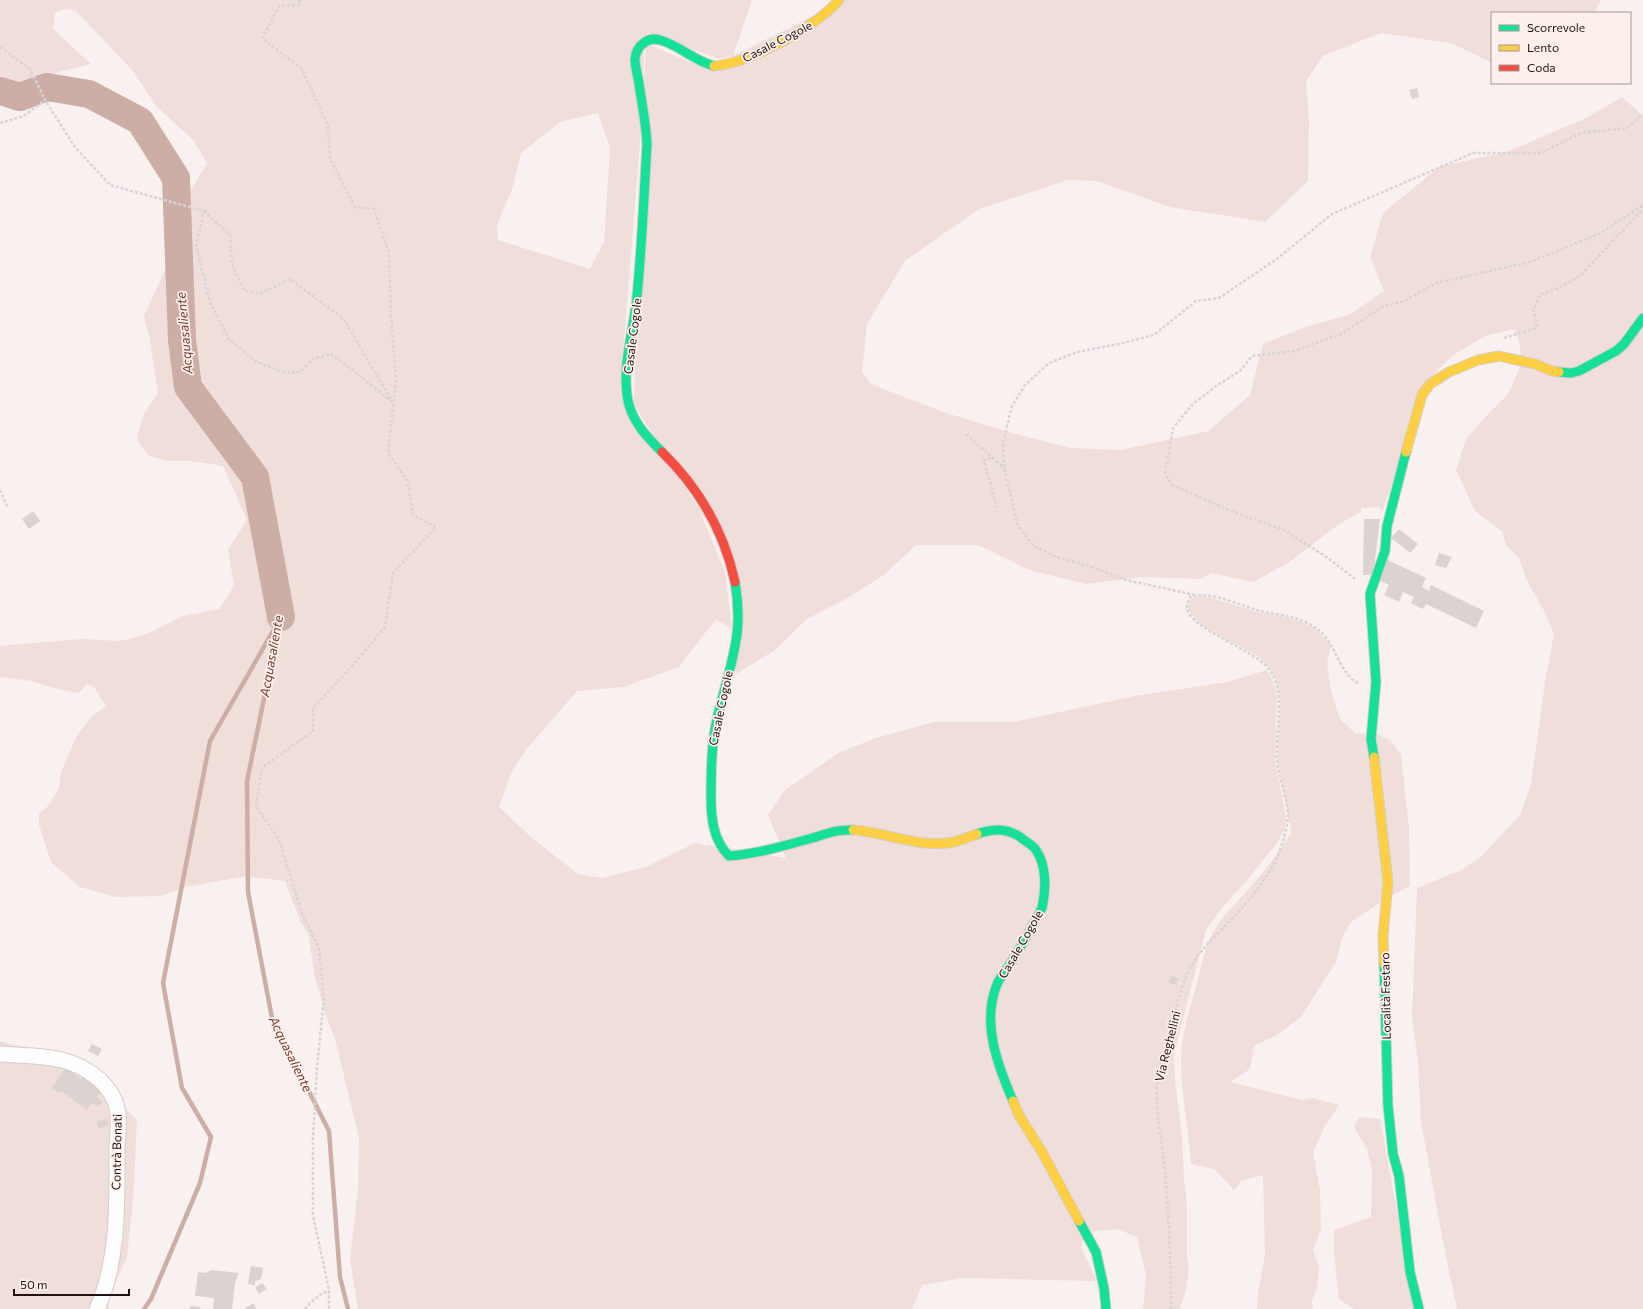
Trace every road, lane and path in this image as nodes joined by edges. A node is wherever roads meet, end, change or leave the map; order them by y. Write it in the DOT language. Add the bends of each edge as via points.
graph roads {
  1 [pos="300,0"];
  2 [pos="839,0"];
  3 [pos="0,47"];
  4 [pos="45,100"];
  5 [pos="1643,114"];
  6 [pos="0,123"];
  7 [pos="1643,205"];
  8 [pos="1643,209"];
  9 [pos="204,211"];
  10 [pos="1643,318"];
  11 [pos="1502,338"];
  12 [pos="393,403"];
  13 [pos="966,434"];
  14 [pos="991,458"];
  15 [pos="1004,468"];
  16 [pos="0,490"];
  17 [pos="8,508"];
  18 [pos="997,508"];
  19 [pos="1373,582"];
  20 [pos="1195,595"];
  21 [pos="1376,682"];
  22 [pos="0,1054"];
  23 [pos="329,1290"];
  24 [pos="97,1309"];
  25 [pos="304,1309"];
  26 [pos="329,1309"];
  27 [pos="1106,1309"];
  28 [pos="1171,1309"];
  29 [pos="1419,1309"];
  1 -- 12 [label="path" via="300,5 279,6 262,38 302,69 328,126 330,158 355,207 374,209 390,252 391,317 396,380"];
  2 -- 27 [label="street, Casale Cogole" via="821,17 804,28 730,64 709,65 673,44 657,38 643,44 635,59 647,144 637,298 626,371 630,405 642,432 683,474 705,504 725,544 738,602 739,629 711,751 713,827 724,852 730,856 746,855 826,833 849,830 865,831 916,843 936,844 985,831 1003,830 1018,835 1036,849 1044,873 1042,908 996,985 991,1004 990,1027 995,1052 1020,1117 1042,1152 1096,1252"];
  3 -- 4 [label="path" via="30,69"];
  4 -- 6 [label="path" via="24,116"];
  4 -- 9 [label="path" via="74,147 110,185"];
  5 -- 15 [label="path" via="1627,128 1581,133 1540,153 1473,152 1332,214 1278,258 1219,298 1196,301 1154,335 1078,352 1048,363 1025,385 1012,406 1003,443"];
  7 -- 19 [label="path" via="1601,234 1530,262 1436,283 1404,301 1384,306 1341,334 1294,351 1252,356 1240,371 1193,404 1173,428 1165,473 1172,485 1226,509 1284,530 1355,579"];
  8 -- 11 [label="path" via="1580,276 1559,288 1541,294 1533,310 1536,328"];
  9 -- 12 [label="path" via="230,235 232,264 244,290 260,294 290,279 343,318"];
  9 -- 12 [label="path" via="196,246 210,302 229,339 255,361 286,373 300,372 313,359 330,354"];
  10 -- 19 [label="street, Località Festaro" via="1616,351 1579,371 1552,371 1535,364 1499,356 1478,360 1449,372 1430,384 1422,396 1416,415 1386,526 1385,551"];
  12 -- 23 [label="path" via="388,453 407,480 413,515 436,527 393,573 385,627 313,708 313,731 262,768 256,806 280,842 302,911 319,949 324,997 314,1120 313,1215"];
  13 -- 14 [label="path"];
  14 -- 15 [label="path"];
  14 -- 18 [label="path" via="984,460"];
  15 -- 20 [label="path" via="1018,526 1034,546 1056,557 1126,580"];
  16 -- 17 [label="path"];
  19 -- 21 [label="street, Località Festaro" via="1370,594"];
  20 -- 21 [label="path" via="1211,596 1314,626 1331,644 1346,672 1355,682"];
  20 -- 28 [label="path, Via Reghellini" via="1190,597 1186,606 1193,617 1259,660 1268,668 1275,681 1279,714 1277,760 1288,816 1282,842 1268,876 1191,965 1158,1073 1156,1102 1166,1187"];
  21 -- 29 [label="street, Località Festaro" via="1371,739 1382,812 1388,882 1384,936 1388,1106 1410,1272"];
  22 -- 24 [label="street, Contrà Bonati" via="41,1055 81,1066 104,1085 116,1106 115,1233 109,1277"];
  23 -- 25 [label="path" via="320,1294"];
  23 -- 26 [label="path"];
}
